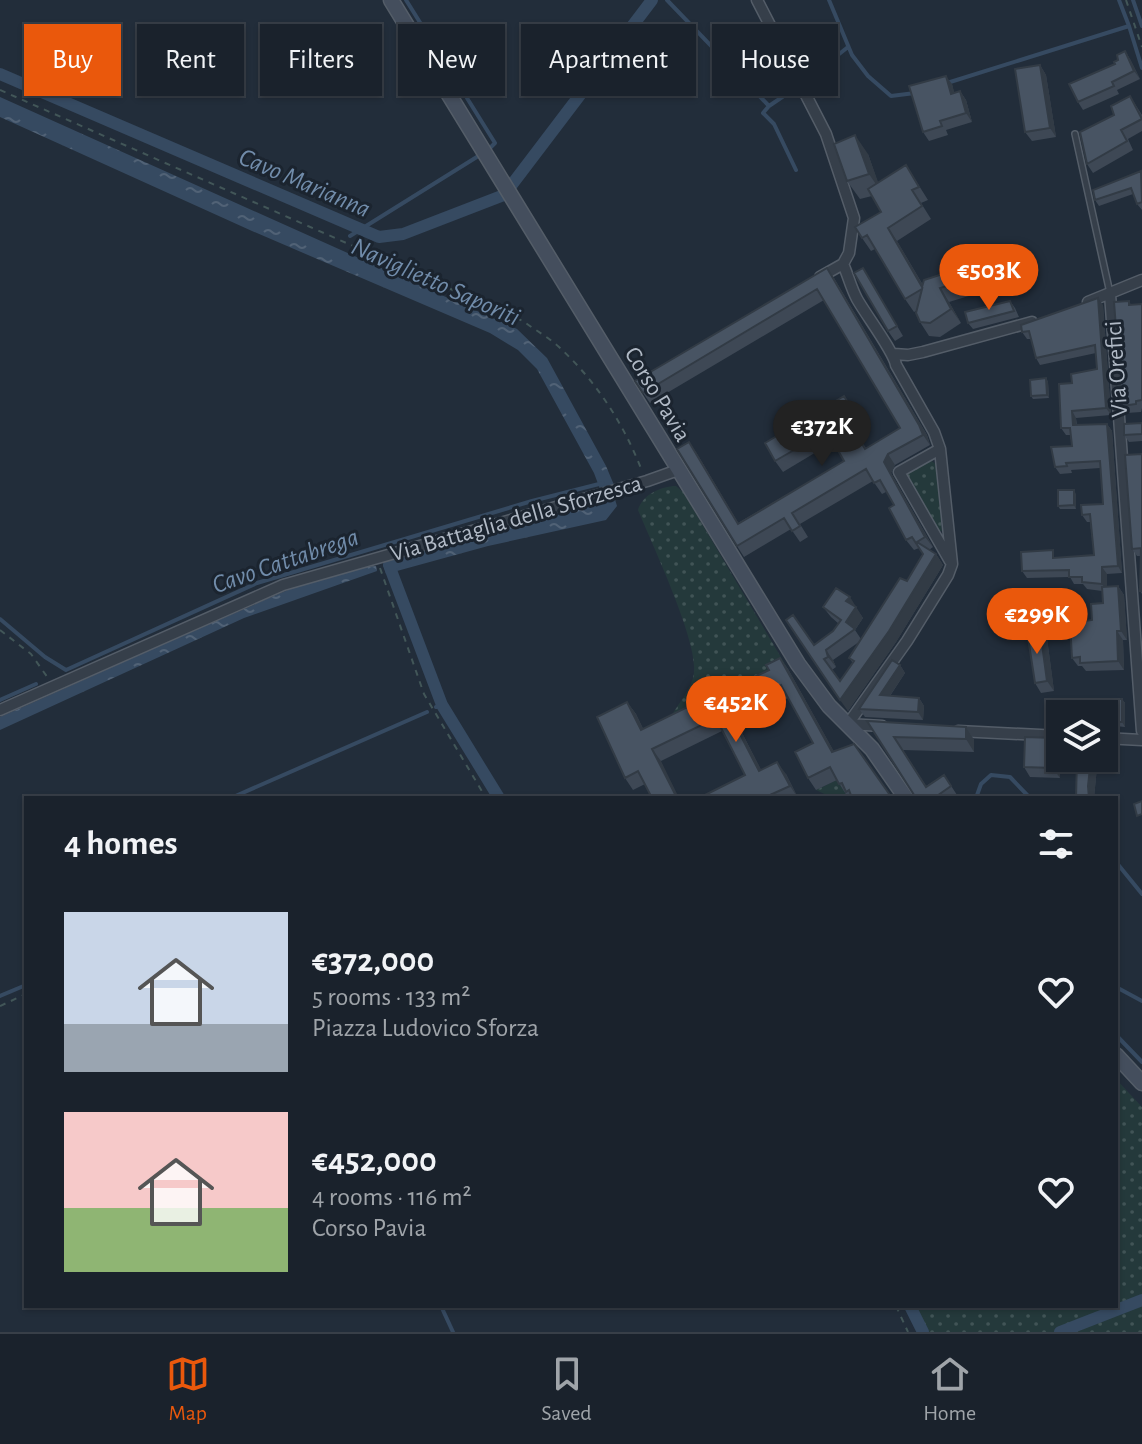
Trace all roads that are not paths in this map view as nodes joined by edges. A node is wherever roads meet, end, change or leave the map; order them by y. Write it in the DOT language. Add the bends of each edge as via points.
graph roads {
  1 [pos="391,0"];
  2 [pos="757,0"];
  3 [pos="1075,134"];
  4 [pos="843,264"];
  5 [pos="1142,280"];
  6 [pos="803,287"];
  7 [pos="1110,294"];
  8 [pos="1073,308"];
  9 [pos="1046,317"];
  10 [pos="894,354"];
  11 [pos="643,382"];
  12 [pos="629,390"];
  13 [pos="940,449"];
  14 [pos="678,470"];
  15 [pos="952,564"];
  16 [pos="0,710"];
  17 [pos="848,724"];
  18 [pos="891,727"];
  19 [pos="948,730"];
  20 [pos="1142,731"];
  21 [pos="1046,735"];
  22 [pos="1118,739"];
  23 [pos="1142,740"];
  24 [pos="905,796"];
  25 [pos="1118,1057"];
  26 [pos="1142,1083"];
  1 -- 12 [label="main road, Corso Pavia"];
  2 -- 4 [label="street" via="826,134 854,218"];
  3 -- 7 [label="lane"];
  4 -- 6 [label="street"];
  4 -- 10 [label="street" via="855,295"];
  5 -- 7 [label="street"];
  7 -- 8 [label="street"];
  7 -- 20 [label="street, Via Orefici"];
  9 -- 10 [label="street" via="923,352"];
  10 -- 13 [label="street"];
  11 -- 12 [label="street"];
  12 -- 14 [label="main road, Corso Pavia"];
  13 -- 15 [label="street"];
  13 -- 15 [label="street" via="899,472"];
  14 -- 16 [label="street, Via Battaglia della Sforzesca" via="283,585"];
  14 -- 17 [label="main road, Corso Pavia" via="798,664"];
  15 -- 17 [label="street" via="907,641"];
  17 -- 18 [label="street"];
  17 -- 24 [label="main road, Corso Pavia"];
  19 -- 21 [label="street"];
  22 -- 23 [label="street"];
  25 -- 26 [label="main road"];
}
